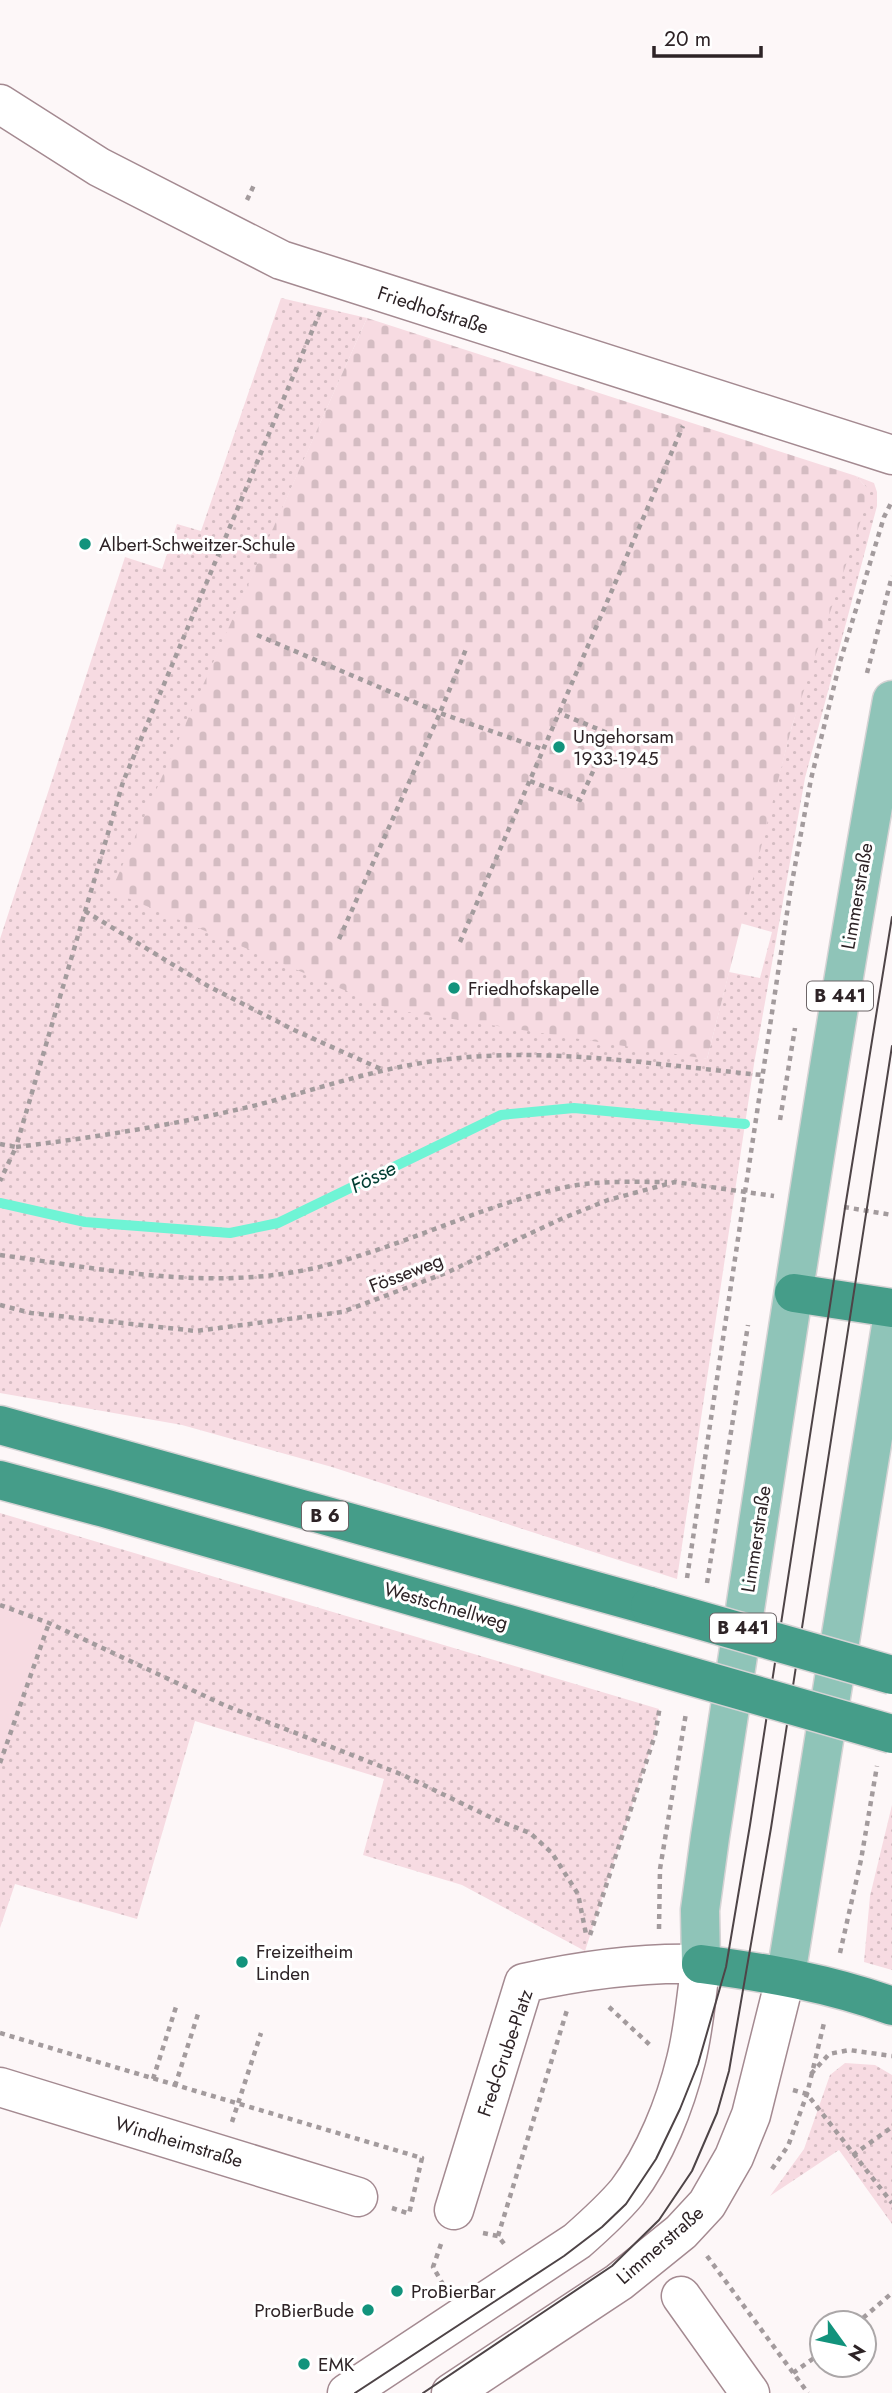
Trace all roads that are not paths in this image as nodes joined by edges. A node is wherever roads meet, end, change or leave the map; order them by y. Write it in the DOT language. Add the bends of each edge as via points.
graph roads {
  1 [pos="0,104"];
  2 [pos="892,455"];
  3 [pos="892,700"];
  4 [pos="794,1293"];
  5 [pos="892,1308"];
  6 [pos="892,1320"];
  7 [pos="0,1425"];
  8 [pos="0,1480"];
  9 [pos="892,1675"];
  10 [pos="886,1744"];
  11 [pos="701,1964"];
  12 [pos="786,1975"];
  13 [pos="892,2006"];
  14 [pos="0,2087"];
  15 [pos="358,2197"];
  16 [pos="454,2210"];
  17 [pos="681,2296"];
  18 [pos="347,2393"];
  19 [pos="452,2393"];
  20 [pos="750,2393"];
  1 -- 2 [label="street, Friedhofstraße" via="99,167 281,260"];
  3 -- 4 [label="main road, Limmerstraße / B 441"];
  4 -- 5 [label="highway"];
  4 -- 11 [label="main road, Limmerstraße / B 441" via="700,1910"];
  6 -- 12 [label="main road, Limmerstraße"];
  7 -- 9 [label="highway, B 6, bridge"];
  8 -- 10 [label="highway, Westschnellweg, bridge" via="641,1662"];
  11 -- 12 [label="highway"];
  11 -- 16 [label="street, Fred-Grube-Platz" via="658,1962 580,1970 524,1983"];
  11 -- 18 [label="street, Limmerstraße" via="686,2059 669,2114 627,2191 577,2241"];
  12 -- 13 [label="highway"];
  12 -- 19 [label="street, Limmerstraße" via="751,2115 707,2204 681,2232 619,2282"];
  14 -- 15 [label="street, Windheimstraße"];
  17 -- 20 [label="street"];
}
